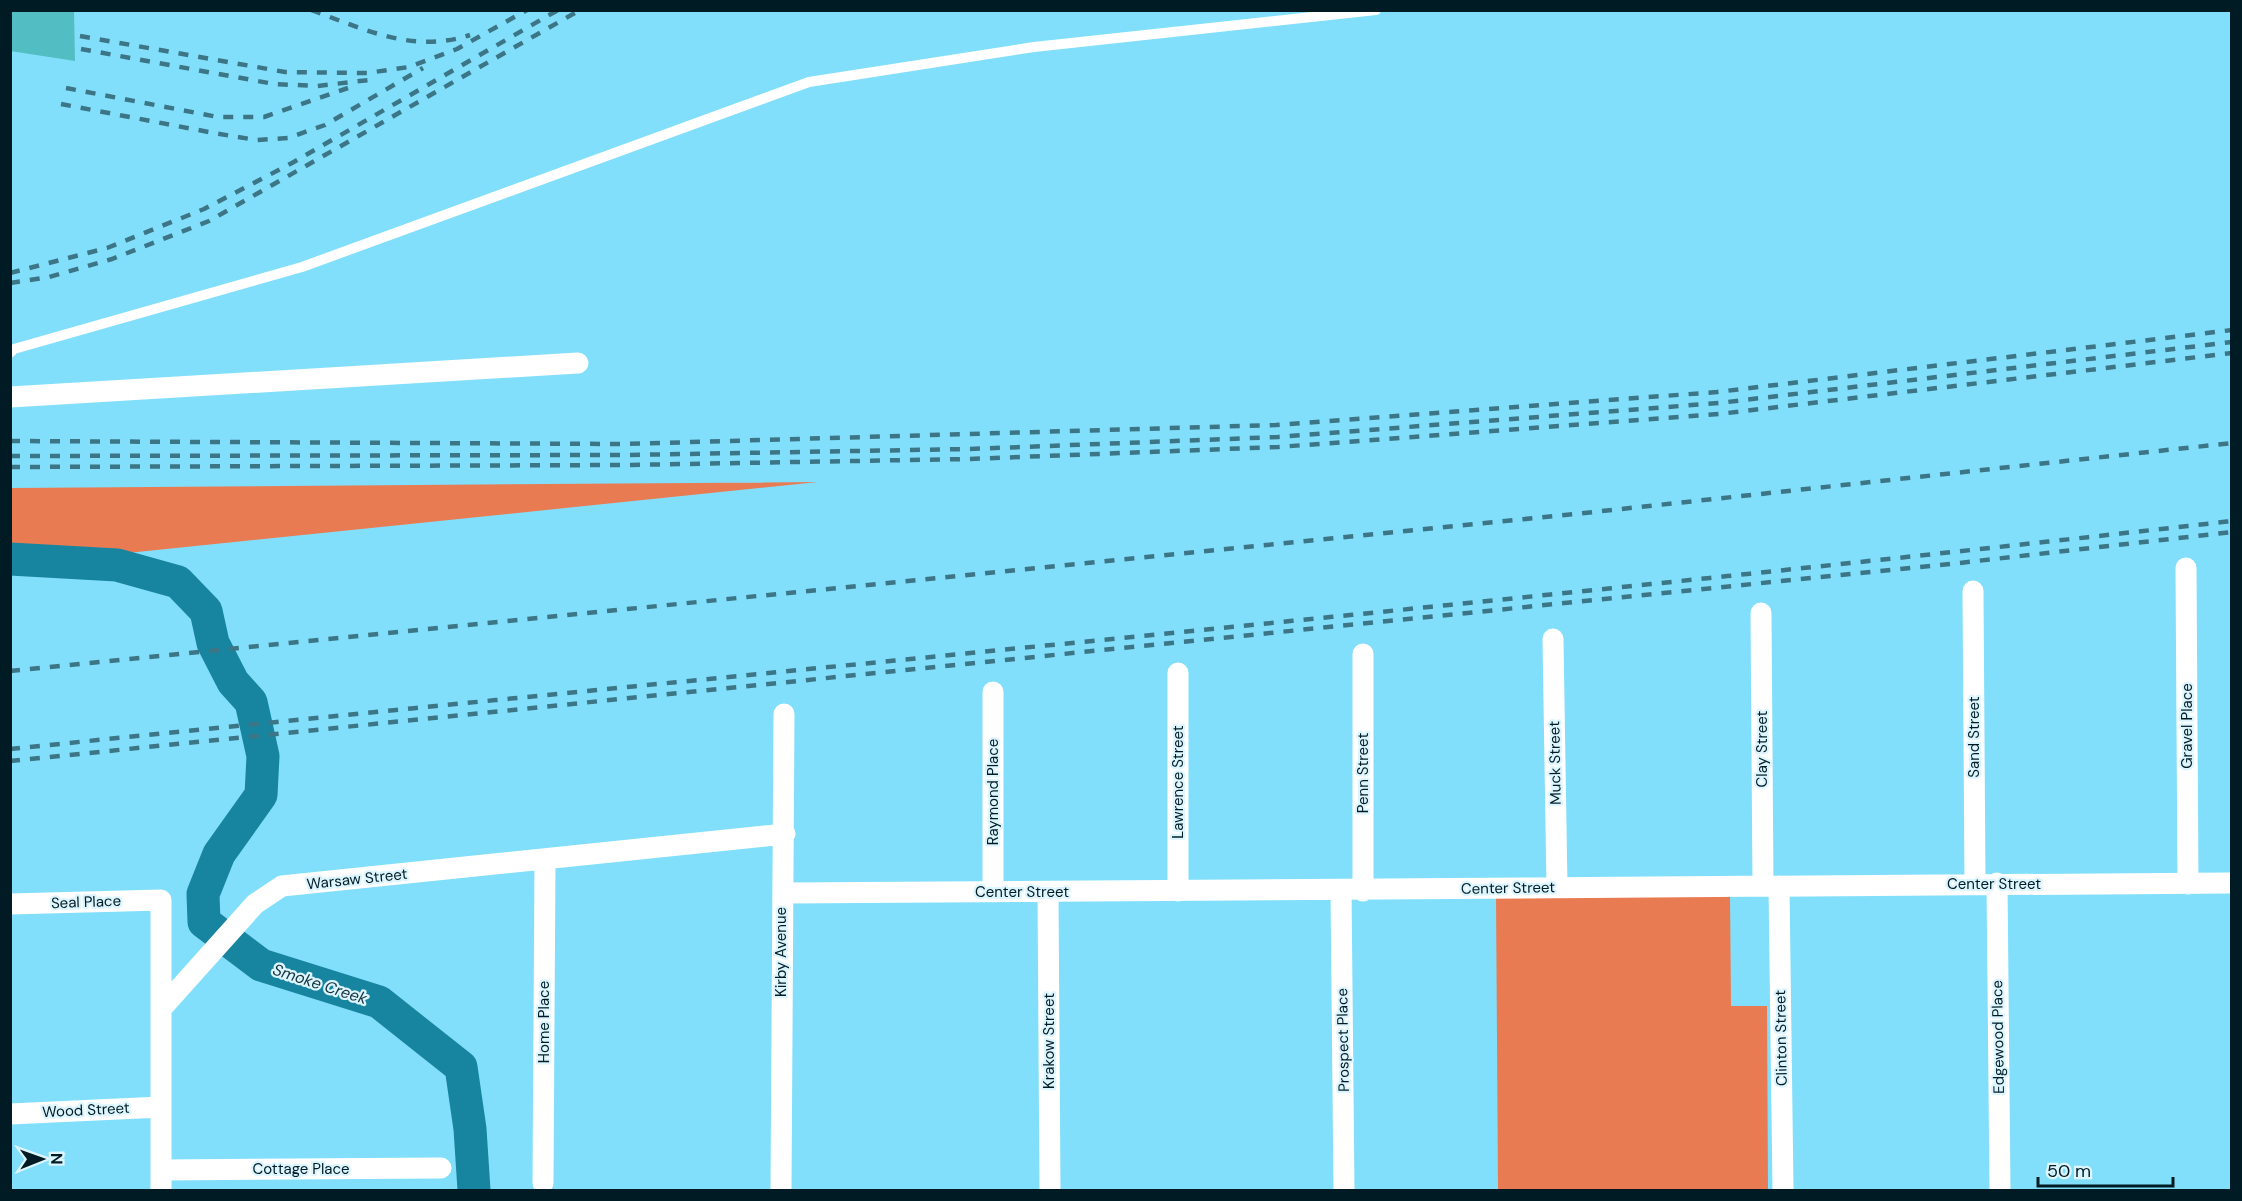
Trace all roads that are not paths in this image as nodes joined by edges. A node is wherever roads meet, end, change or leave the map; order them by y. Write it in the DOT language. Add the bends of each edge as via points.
graph roads {
  1 [pos="1376,10"];
  2 [pos="10,353"];
  3 [pos="578,363"];
  4 [pos="10,397"];
  5 [pos="2186,568"];
  6 [pos="1973,591"];
  7 [pos="1761,613"];
  8 [pos="1553,639"];
  9 [pos="1363,654"];
  10 [pos="1178,673"];
  11 [pos="993,693"];
  12 [pos="784,714"];
  13 [pos="785,834"];
  14 [pos="545,860"];
  15 [pos="1997,883"];
  16 [pos="1975,884"];
  17 [pos="2188,884"];
  18 [pos="2232,884"];
  19 [pos="1771,886"];
  20 [pos="1557,887"];
  21 [pos="1341,890"];
  22 [pos="1178,891"];
  23 [pos="1363,891"];
  24 [pos="993,892"];
  25 [pos="1048,892"];
  26 [pos="785,893"];
  27 [pos="10,904"];
  28 [pos="161,1009"];
  29 [pos="161,1107"];
  30 [pos="10,1114"];
  31 [pos="441,1168"];
  32 [pos="161,1180"];
  33 [pos="543,1184"];
  34 [pos="781,1191"];
  35 [pos="1050,1191"];
  36 [pos="1344,1191"];
  37 [pos="1783,1191"];
  38 [pos="2000,1191"];
  1 -- 2 [label="lane" via="1034,47 809,82 302,267"];
  3 -- 4 [label="street"];
  5 -- 17 [label="street, Gravel Place"];
  6 -- 16 [label="street, Sand Street"];
  7 -- 19 [label="street, Clay Street"];
  8 -- 20 [label="street, Muck Street"];
  9 -- 23 [label="street, Penn Street"];
  10 -- 22 [label="street, Lawrence Street"];
  11 -- 24 [label="street, Raymond Place"];
  12 -- 13 [label="street, Kirby Avenue"];
  13 -- 14 [label="street, Warsaw Street"];
  13 -- 26 [label="street, Kirby Avenue"];
  14 -- 28 [label="street, Warsaw Street" via="282,886 255,904"];
  14 -- 33 [label="street, Home Place"];
  15 -- 16 [label="street, Center Street"];
  15 -- 17 [label="street, Center Street"];
  15 -- 38 [label="street, Edgewood Place"];
  16 -- 19 [label="street, Center Street"];
  17 -- 18 [label="street, Center Street"];
  19 -- 20 [label="street, Center Street"];
  19 -- 37 [label="street, Clinton Street"];
  20 -- 23 [label="street, Center Street"];
  21 -- 22 [label="street, Center Street"];
  21 -- 23 [label="street, Center Street"];
  21 -- 36 [label="street, Prospect Place"];
  22 -- 25 [label="street, Center Street"];
  24 -- 25 [label="street, Center Street"];
  24 -- 26 [label="street, Center Street"];
  25 -- 35 [label="street, Krakow Street"];
  26 -- 34 [label="street, Kirby Avenue" via="781,897"];
  27 -- 28 [label="street, Seal Place" via="161,900"];
  28 -- 29 [label="street"];
  29 -- 30 [label="street, Wood Street"];
  29 -- 32 [label="street"];
  31 -- 32 [label="street, Cottage Place"];
}
